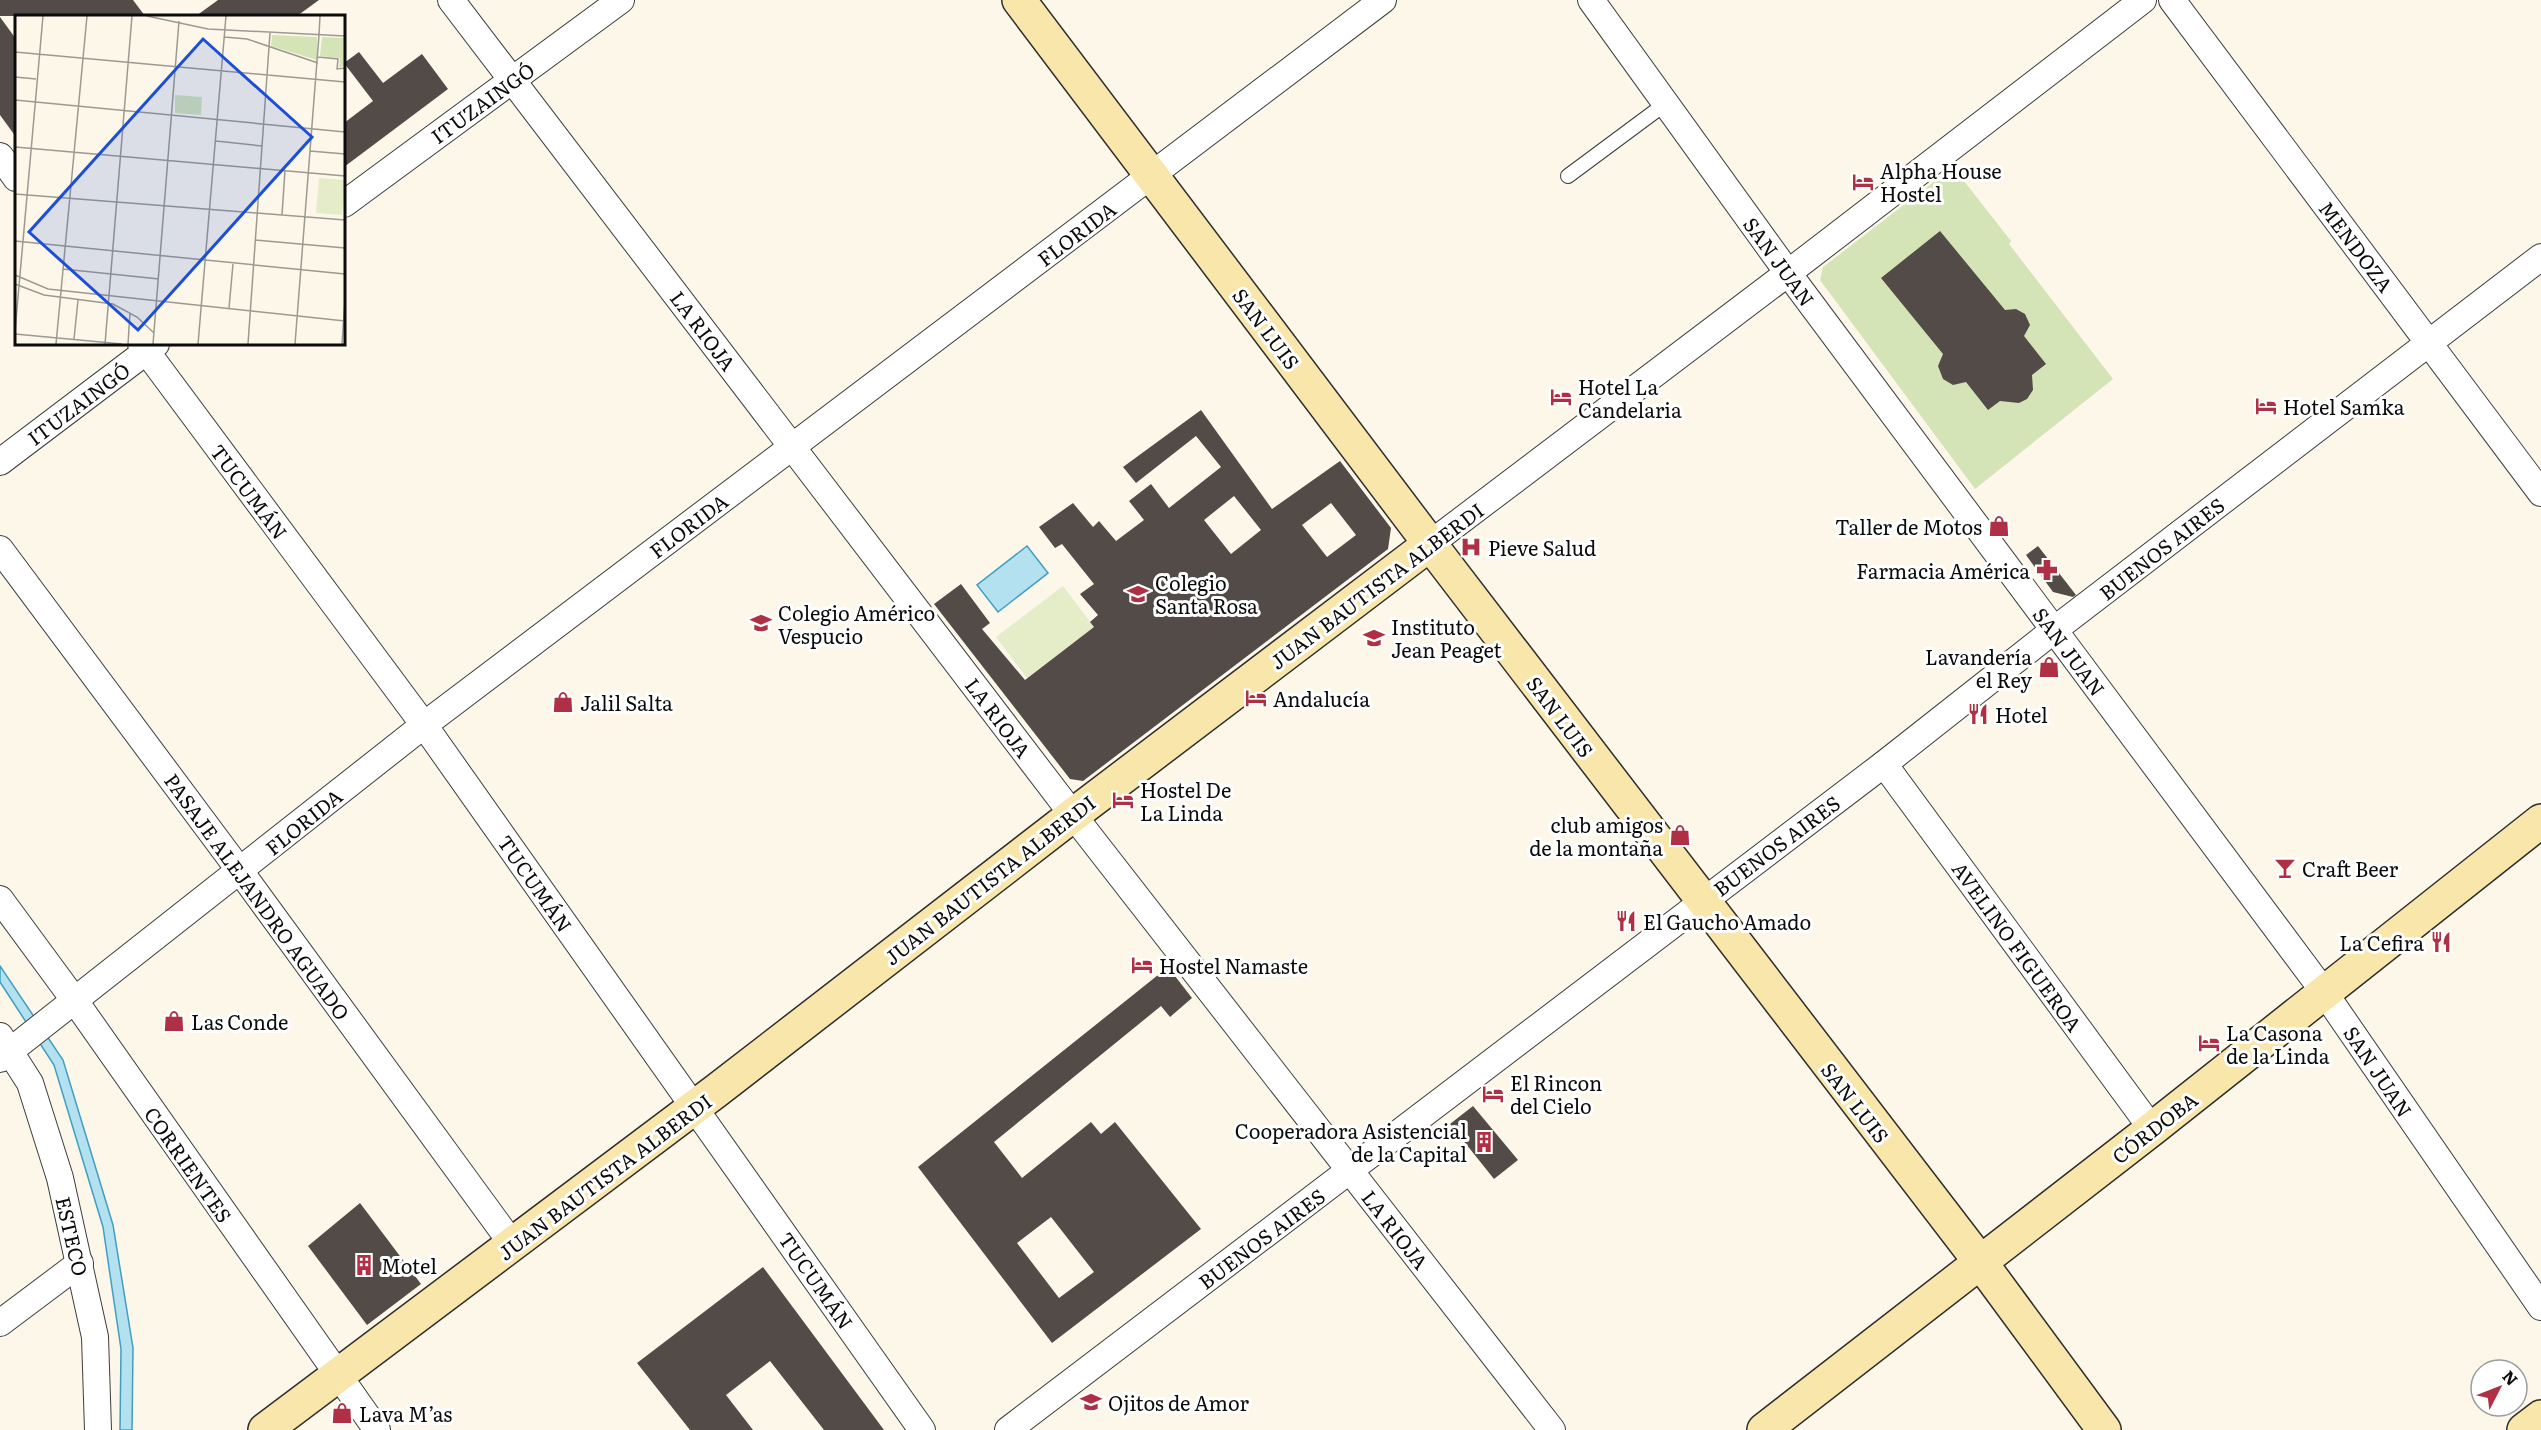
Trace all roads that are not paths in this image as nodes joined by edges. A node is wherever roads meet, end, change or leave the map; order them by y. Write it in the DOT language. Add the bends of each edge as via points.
graph roads {
  1 [pos="452,0"];
  2 [pos="621,0"];
  3 [pos="1019,0"];
  4 [pos="1383,0"];
  5 [pos="1591,0"];
  6 [pos="2143,0"];
  7 [pos="2172,0"];
  8 [pos="512,79"];
  9 [pos="1665,104"];
  10 [pos="0,156"];
  11 [pos="1152,176"];
  12 [pos="1568,176"];
  13 [pos="15,177"];
  14 [pos="345,203"];
  15 [pos="2541,257"];
  16 [pos="1788,273"];
  17 [pos="2428,342"];
  18 [pos="148,346"];
  19 [pos="793,446"];
  20 [pos="0,462"];
  21 [pos="2541,493"];
  22 [pos="1430,544"];
  23 [pos="0,549"];
  24 [pos="2054,630"];
  25 [pos="424,724"];
  26 [pos="1884,764"];
  27 [pos="1073,814"];
  28 [pos="2541,820"];
  29 [pos="240,871"];
  30 [pos="0,899"];
  31 [pos="1702,901"];
  32 [pos="2324,992"];
  33 [pos="67,1008"];
  34 [pos="8,1048"];
  35 [pos="695,1107"];
  36 [pos="2152,1129"];
  37 [pos="1350,1170"];
  38 [pos="513,1245"];
  39 [pos="80,1263"];
  40 [pos="1980,1263"];
  41 [pos="2541,1307"];
  42 [pos="0,1323"];
  43 [pos="336,1375"];
  44 [pos="2541,1417"];
  45 [pos="98,1430"];
  46 [pos="264,1430"];
  47 [pos="376,1430"];
  48 [pos="922,1430"];
  49 [pos="1008,1430"];
  50 [pos="1552,1430"];
  51 [pos="1764,1430"];
  52 [pos="2104,1430"];
  53 [pos="2524,1430"];
  1 -- 8 [label="street, LA RIOJA"];
  2 -- 8 [label="street, ITUZAINGÓ"];
  3 -- 11 [label="street, SAN LUIS"];
  4 -- 11 [label="street, FLORIDA"];
  5 -- 9 [label="street, SAN JUAN"];
  6 -- 16 [label="street, JUAN BAUTISTA ALBERDI"];
  7 -- 17 [label="street, MENDOZA"];
  8 -- 14 [label="street, ITUZAINGÓ"];
  8 -- 19 [label="street, LA RIOJA"];
  9 -- 12 [label="lane"];
  9 -- 16 [label="street, SAN JUAN"];
  10 -- 13 [label="street"];
  11 -- 19 [label="street, FLORIDA"];
  11 -- 22 [label="street, SAN LUIS"];
  15 -- 17 [label="street, BUENOS AIRES"];
  16 -- 22 [label="street, JUAN BAUTISTA ALBERDI"];
  16 -- 24 [label="street, SAN JUAN"];
  17 -- 21 [label="street, MENDOZA"];
  17 -- 24 [label="street, BUENOS AIRES"];
  18 -- 20 [label="street, ITUZAINGÓ"];
  18 -- 25 [label="street, TUCUMÁN"];
  19 -- 25 [label="street, FLORIDA"];
  19 -- 27 [label="street, LA RIOJA"];
  22 -- 27 [label="street, JUAN BAUTISTA ALBERDI"];
  22 -- 31 [label="street, SAN LUIS"];
  23 -- 29 [label="street, PASAJE ALEJANDRO AGUADO"];
  24 -- 26 [label="street, BUENOS AIRES"];
  24 -- 32 [label="street, SAN JUAN"];
  25 -- 29 [label="street, FLORIDA"];
  25 -- 35 [label="street, TUCUMÁN"];
  26 -- 31 [label="street, BUENOS AIRES"];
  26 -- 36 [label="street, AVELINO FIGUEROA"];
  27 -- 35 [label="street, JUAN BAUTISTA ALBERDI"];
  27 -- 37 [label="street, LA RIOJA"];
  28 -- 32 [label="street, CÓRDOBA"];
  29 -- 33 [label="street, FLORIDA"];
  29 -- 38 [label="street, PASAJE ALEJANDRO AGUADO"];
  30 -- 33 [label="street, CORRIENTES"];
  31 -- 37 [label="street, BUENOS AIRES"];
  31 -- 40 [label="street, SAN LUIS"];
  32 -- 36 [label="street, CÓRDOBA"];
  32 -- 41 [label="street, SAN JUAN"];
  33 -- 34 [label="street, FLORIDA"];
  33 -- 43 [label="street, CORRIENTES"];
  34 -- 39 [label="street, ESTECO" via="30,1083 60,1178"];
  35 -- 38 [label="street, JUAN BAUTISTA ALBERDI"];
  35 -- 48 [label="street, TUCUMÁN"];
  36 -- 40 [label="street, CÓRDOBA"];
  37 -- 49 [label="street, BUENOS AIRES"];
  37 -- 50 [label="street, LA RIOJA"];
  38 -- 43 [label="street, JUAN BAUTISTA ALBERDI"];
  39 -- 42 [label="street"];
  39 -- 45 [label="street, ESTECO" via="95,1337"];
  40 -- 51 [label="street, CÓRDOBA"];
  40 -- 52 [label="street, SAN LUIS"];
  43 -- 46 [label="street, JUAN BAUTISTA ALBERDI"];
  43 -- 47 [label="street, CORRIENTES"];
  44 -- 53 [label="street"];
}
